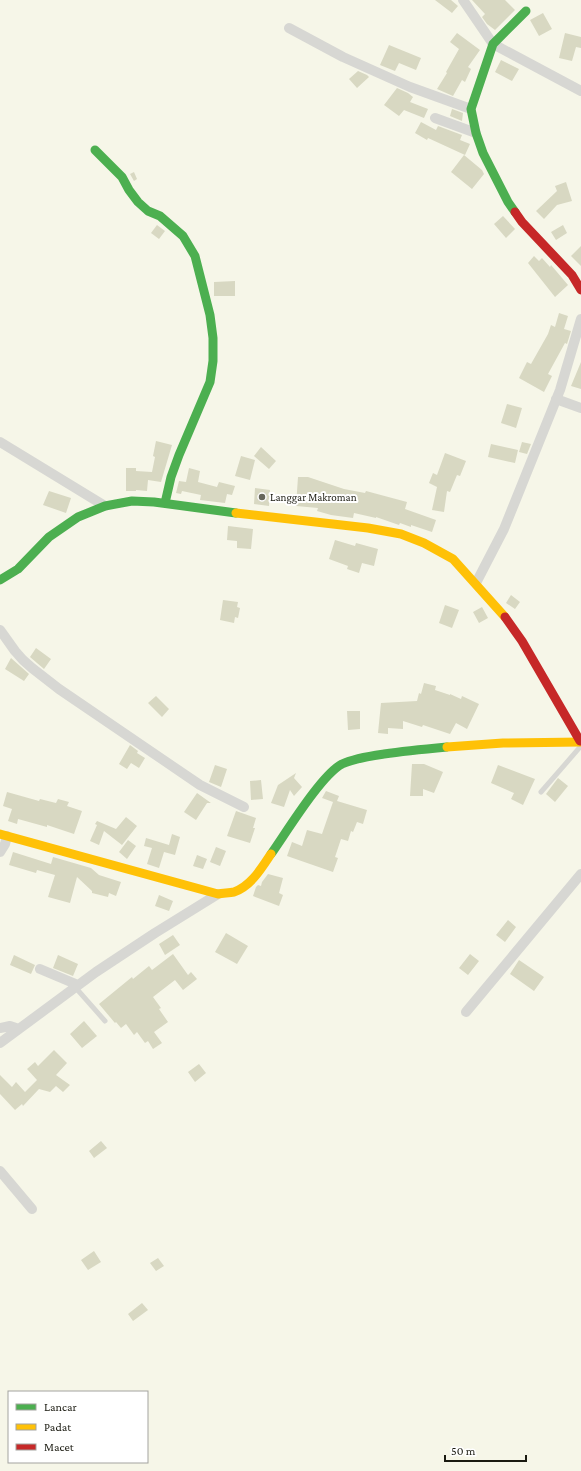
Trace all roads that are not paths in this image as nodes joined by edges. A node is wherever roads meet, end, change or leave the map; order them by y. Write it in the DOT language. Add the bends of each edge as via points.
graph roads {
  1 [pos="463,0"];
  2 [pos="526,11"];
  3 [pos="289,28"];
  4 [pos="493,44"];
  5 [pos="581,91"];
  6 [pos="471,109"];
  7 [pos="435,118"];
  8 [pos="476,133"];
  9 [pos="95,150"];
  10 [pos="581,290"];
  11 [pos="581,319"];
  12 [pos="556,399"];
  13 [pos="581,408"];
  14 [pos="0,442"];
  15 [pos="165,503"];
  16 [pos="106,506"];
  17 [pos="0,580"];
  18 [pos="476,583"];
  19 [pos="0,630"];
  20 [pos="581,743"];
  21 [pos="541,792"];
  22 [pos="244,807"];
  23 [pos="3,835"];
  24 [pos="0,852"];
  25 [pos="581,874"];
  26 [pos="218,894"];
  27 [pos="40,969"];
  28 [pos="77,986"];
  29 [pos="466,1012"];
  30 [pos="105,1021"];
  31 [pos="0,1028"];
  32 [pos="19,1029"];
  33 [pos="0,1043"];
  34 [pos="0,1171"];
  35 [pos="32,1209"];
  1 -- 4 [label="street"];
  2 -- 4 [label="street"];
  3 -- 6 [label="street" via="343,57 410,87"];
  4 -- 5 [label="street"];
  4 -- 6 [label="street"];
  6 -- 8 [label="street"];
  7 -- 8 [label="street"];
  8 -- 10 [label="street" via="483,153 508,202 522,222 572,275"];
  9 -- 15 [label="street" via="122,177 138,202 148,211 160,216 183,236 194,256 210,315 213,338 210,382 179,455"];
  11 -- 12 [label="street"];
  12 -- 13 [label="street"];
  12 -- 18 [label="street" via="504,529"];
  14 -- 16 [label="street"];
  15 -- 16 [label="street" via="132,501"];
  15 -- 18 [label="street" via="400,534 424,542 453,559"];
  16 -- 17 [label="street" via="78,517 49,537 18,569"];
  18 -- 20 [label="street" via="504,615 522,641"];
  19 -- 22 [label="street" via="14,651 59,689 200,785"];
  20 -- 21 [label="lane"];
  20 -- 26 [label="street" via="502,743 407,751 363,757 342,764 330,773 314,792 256,876 233,892"];
  23 -- 24 [label="street" via="5,844"];
  23 -- 26 [label="street"];
  25 -- 29 [label="street"];
  26 -- 28 [label="street"];
  27 -- 28 [label="street"];
  28 -- 30 [label="lane"];
  28 -- 32 [label="street"];
  31 -- 32 [label="street" via="10,1026"];
  32 -- 33 [label="street"];
  34 -- 35 [label="street"];
}
